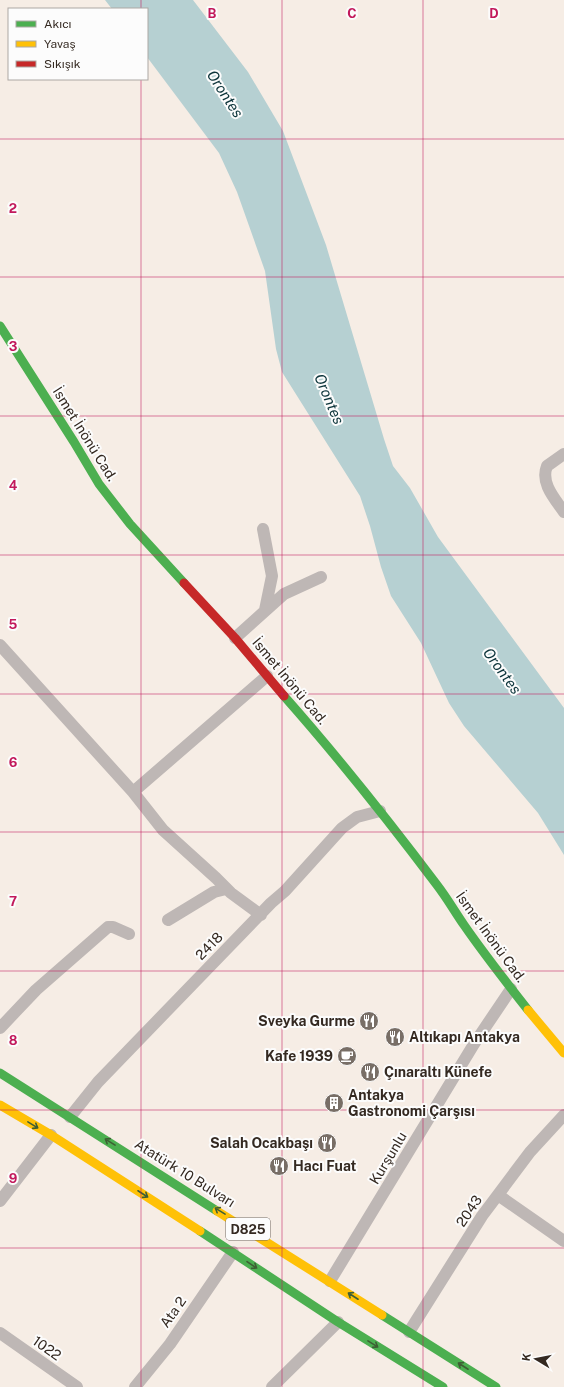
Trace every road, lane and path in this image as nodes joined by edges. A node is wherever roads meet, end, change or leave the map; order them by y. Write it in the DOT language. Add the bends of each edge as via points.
graph roads {
  1 [pos="0,326"];
  2 [pos="564,454"];
  3 [pos="564,512"];
  4 [pos="263,530"];
  5 [pos="322,577"];
  6 [pos="265,610"];
  7 [pos="235,638"];
  8 [pos="0,645"];
  9 [pos="267,676"];
  10 [pos="133,792"];
  11 [pos="380,811"];
  12 [pos="226,889"];
  13 [pos="261,915"];
  14 [pos="168,920"];
  15 [pos="129,934"];
  16 [pos="511,989"];
  17 [pos="0,1028"];
  18 [pos="564,1053"];
  19 [pos="0,1073"];
  20 [pos="0,1105"];
  21 [pos="564,1115"];
  22 [pos="70,1117"];
  23 [pos="51,1135"];
  24 [pos="498,1195"];
  25 [pos="0,1201"];
  26 [pos="564,1241"];
  27 [pos="234,1252"];
  28 [pos="330,1281"];
  29 [pos="338,1322"];
  30 [pos="0,1332"];
  31 [pos="410,1332"];
  32 [pos="77,1387"];
  33 [pos="135,1387"];
  34 [pos="272,1387"];
  35 [pos="442,1387"];
  36 [pos="496,1387"];
  1 -- 7 [label="main road, İsmet İnönü Cad." via="99,484 130,524"];
  2 -- 3 [label="street" via="547,466 545,476 547,487"];
  4 -- 6 [label="street" via="272,576"];
  5 -- 6 [label="street" via="284,594"];
  6 -- 7 [label="street"];
  7 -- 9 [label="main road, İsmet İnönü Cad."];
  8 -- 10 [label="street"];
  9 -- 10 [label="street"];
  9 -- 11 [label="main road, İsmet İnönü Cad."];
  10 -- 12 [label="street" via="163,830"];
  11 -- 13 [label="street, 2418" via="357,817 342,828"];
  11 -- 16 [label="main road, İsmet İnönü Cad." via="438,886"];
  12 -- 13 [label="street"];
  12 -- 14 [label="street" via="214,892"];
  13 -- 22 [label="street, 2418" via="98,1082"];
  15 -- 17 [label="street" via="108,927 36,990"];
  16 -- 18 [label="main road, İsmet İnönü Cad."];
  16 -- 28 [label="street, Kurşunlu" via="474,1044"];
  19 -- 22 [label="main road, Atatürk 10 Bulvarı / D825"];
  20 -- 23 [label="main road, D825, one-way"];
  21 -- 24 [label="street, 2043" via="530,1152"];
  28 -- 22 [label="main road, Atatürk 10 Bulvarı / D825, one-way"];
  23 -- 25 [label="street"];
  23 -- 27 [label="main road, D825, one-way"];
  24 -- 26 [label="street"];
  24 -- 31 [label="street, 2043" via="482,1216"];
  27 -- 29 [label="main road, D825, one-way"];
  27 -- 33 [label="street, Ata 2" via="170,1344"];
  31 -- 28 [label="main road, Atatürk 10 Bulvarı / D825, one-way"];
  29 -- 34 [label="street"];
  29 -- 35 [label="main road, D825, one-way"];
  30 -- 32 [label="street, 1022"];
  36 -- 31 [label="main road, Atatürk 10 Bulvarı / D825, one-way"];
}
